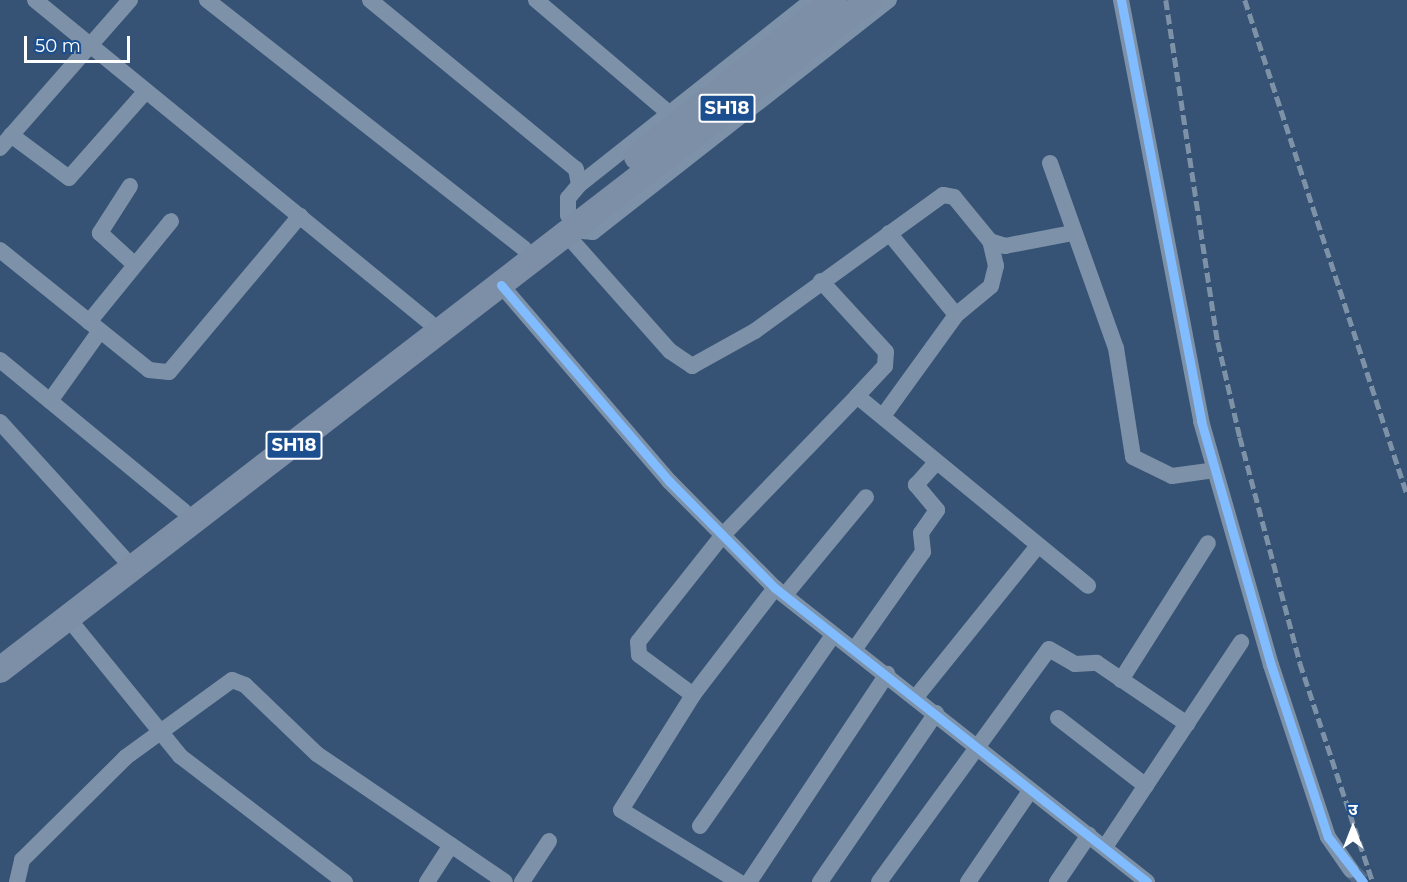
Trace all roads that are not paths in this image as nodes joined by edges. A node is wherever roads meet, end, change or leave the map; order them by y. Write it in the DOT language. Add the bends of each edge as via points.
graph roads {
  1 [pos="35,0"];
  2 [pos="130,0"];
  3 [pos="207,0"];
  4 [pos="370,0"];
  5 [pos="536,0"];
  6 [pos="812,0"];
  7 [pos="834,0"];
  8 [pos="869,0"];
  9 [pos="889,0"];
  10 [pos="1121,0"];
  11 [pos="93,45"];
  12 [pos="146,91"];
  13 [pos="669,113"];
  14 [pos="6,141"];
  15 [pos="1050,163"];
  16 [pos="130,186"];
  17 [pos="576,214"];
  18 [pos="300,216"];
  19 [pos="171,221"];
  20 [pos="889,233"];
  21 [pos="1072,233"];
  22 [pos="990,241"];
  23 [pos="524,249"];
  24 [pos="0,250"];
  25 [pos="135,265"];
  26 [pos="820,281"];
  27 [pos="501,285"];
  28 [pos="956,315"];
  29 [pos="429,322"];
  30 [pos="94,327"];
  31 [pos="0,360"];
  32 [pos="856,396"];
  33 [pos="50,401"];
  34 [pos="883,416"];
  35 [pos="0,422"];
  36 [pos="934,465"];
  37 [pos="1215,470"];
  38 [pos="866,496"];
  39 [pos="184,511"];
  40 [pos="722,536"];
  41 [pos="1208,543"];
  42 [pos="1037,547"];
  43 [pos="123,557"];
  44 [pos="1088,586"];
  45 [pos="780,591"];
  46 [pos="68,618"];
  47 [pos="833,635"];
  48 [pos="1241,642"];
  49 [pos="854,650"];
  50 [pos="0,652"];
  51 [pos="0,669"];
  52 [pos="887,674"];
  53 [pos="1121,680"];
  54 [pos="693,695"];
  55 [pos="916,698"];
  56 [pos="936,713"];
  57 [pos="1058,718"];
  58 [pos="1187,724"];
  59 [pos="157,732"];
  60 [pos="976,745"];
  61 [pos="1146,786"];
  62 [pos="1030,791"];
  63 [pos="700,826"];
  64 [pos="1089,835"];
  65 [pos="549,841"];
  66 [pos="451,845"];
  67 [pos="1105,848"];
  68 [pos="1351,870"];
  69 [pos="16,882"];
  70 [pos="345,882"];
  71 [pos="427,882"];
  72 [pos="505,882"];
  73 [pos="522,882"];
  74 [pos="739,882"];
  75 [pos="749,882"];
  76 [pos="820,882"];
  77 [pos="879,882"];
  78 [pos="968,882"];
  79 [pos="1057,882"];
  80 [pos="1147,882"];
  1 -- 11 [label="street"];
  2 -- 11 [label="street"];
  3 -- 23 [label="street"];
  4 -- 17 [label="street" via="576,169"];
  5 -- 13 [label="street"];
  6 -- 13 [label="street"];
  7 -- 17 [label="main road, SH18"];
  8 -- 17 [label="main road, SH18"];
  9 -- 17 [label="street" via="602,228 584,231"];
  10 -- 37 [label="street" via="1175,297"];
  11 -- 12 [label="street"];
  11 -- 14 [label="street"];
  12 -- 14 [label="street" via="69,178"];
  12 -- 18 [label="street"];
  13 -- 17 [label="street"];
  15 -- 21 [label="street"];
  16 -- 25 [label="street" via="100,233"];
  17 -- 23 [label="main road, SH18"];
  17 -- 26 [label="street" via="670,351 692,366 754,331"];
  17 -- 27 [label="main road, SH18"];
  18 -- 29 [label="street"];
  18 -- 30 [label="street" via="169,372 149,370"];
  19 -- 25 [label="street"];
  20 -- 22 [label="street" via="948,194"];
  20 -- 26 [label="street"];
  20 -- 28 [label="street"];
  21 -- 22 [label="street" via="1026,244"];
  21 -- 37 [label="street" via="1116,348 1133,457 1172,476"];
  22 -- 28 [label="street" via="995,277"];
  23 -- 29 [label="main road, SH18"];
  24 -- 30 [label="street"];
  25 -- 30 [label="street"];
  26 -- 32 [label="street" via="886,352 885,366"];
  27 -- 40 [label="street" via="561,359"];
  27 -- 46 [label="main road, SH18"];
  28 -- 34 [label="street"];
  29 -- 39 [label="main road, SH18"];
  30 -- 33 [label="street"];
  31 -- 33 [label="street"];
  32 -- 34 [label="street"];
  32 -- 40 [label="street"];
  33 -- 39 [label="street"];
  34 -- 36 [label="street"];
  35 -- 43 [label="street"];
  36 -- 42 [label="street"];
  36 -- 49 [label="street" via="916,485 937,510 921,533 923,552"];
  37 -- 68 [label="street" via="1271,666 1328,837"];
  38 -- 45 [label="street"];
  39 -- 43 [label="main road, SH18"];
  40 -- 45 [label="street"];
  40 -- 54 [label="street" via="636,648"];
  41 -- 53 [label="street"];
  42 -- 44 [label="street"];
  42 -- 55 [label="street"];
  43 -- 50 [label="main road, SH18"];
  45 -- 47 [label="street"];
  45 -- 54 [label="street"];
  46 -- 51 [label="main road, SH18"];
  46 -- 59 [label="street"];
  47 -- 49 [label="street"];
  47 -- 63 [label="street"];
  48 -- 58 [label="street"];
  49 -- 52 [label="street"];
  52 -- 55 [label="street"];
  52 -- 75 [label="street"];
  53 -- 58 [label="street"];
  53 -- 60 [label="street" via="1097,663 1075,664 1049,649"];
  54 -- 74 [label="street" via="621,810"];
  55 -- 56 [label="street"];
  56 -- 60 [label="street"];
  56 -- 76 [label="street"];
  57 -- 61 [label="street"];
  58 -- 61 [label="street"];
  59 -- 66 [label="street" via="225,682 239,681 317,754"];
  59 -- 69 [label="street" via="22,860"];
  59 -- 70 [label="street" via="207,780"];
  60 -- 62 [label="street"];
  60 -- 77 [label="street"];
  61 -- 67 [label="street"];
  62 -- 64 [label="street"];
  62 -- 78 [label="street"];
  64 -- 67 [label="street"];
  64 -- 79 [label="street"];
  65 -- 73 [label="street"];
  66 -- 71 [label="street"];
  66 -- 72 [label="street"];
  67 -- 80 [label="street"];
}
